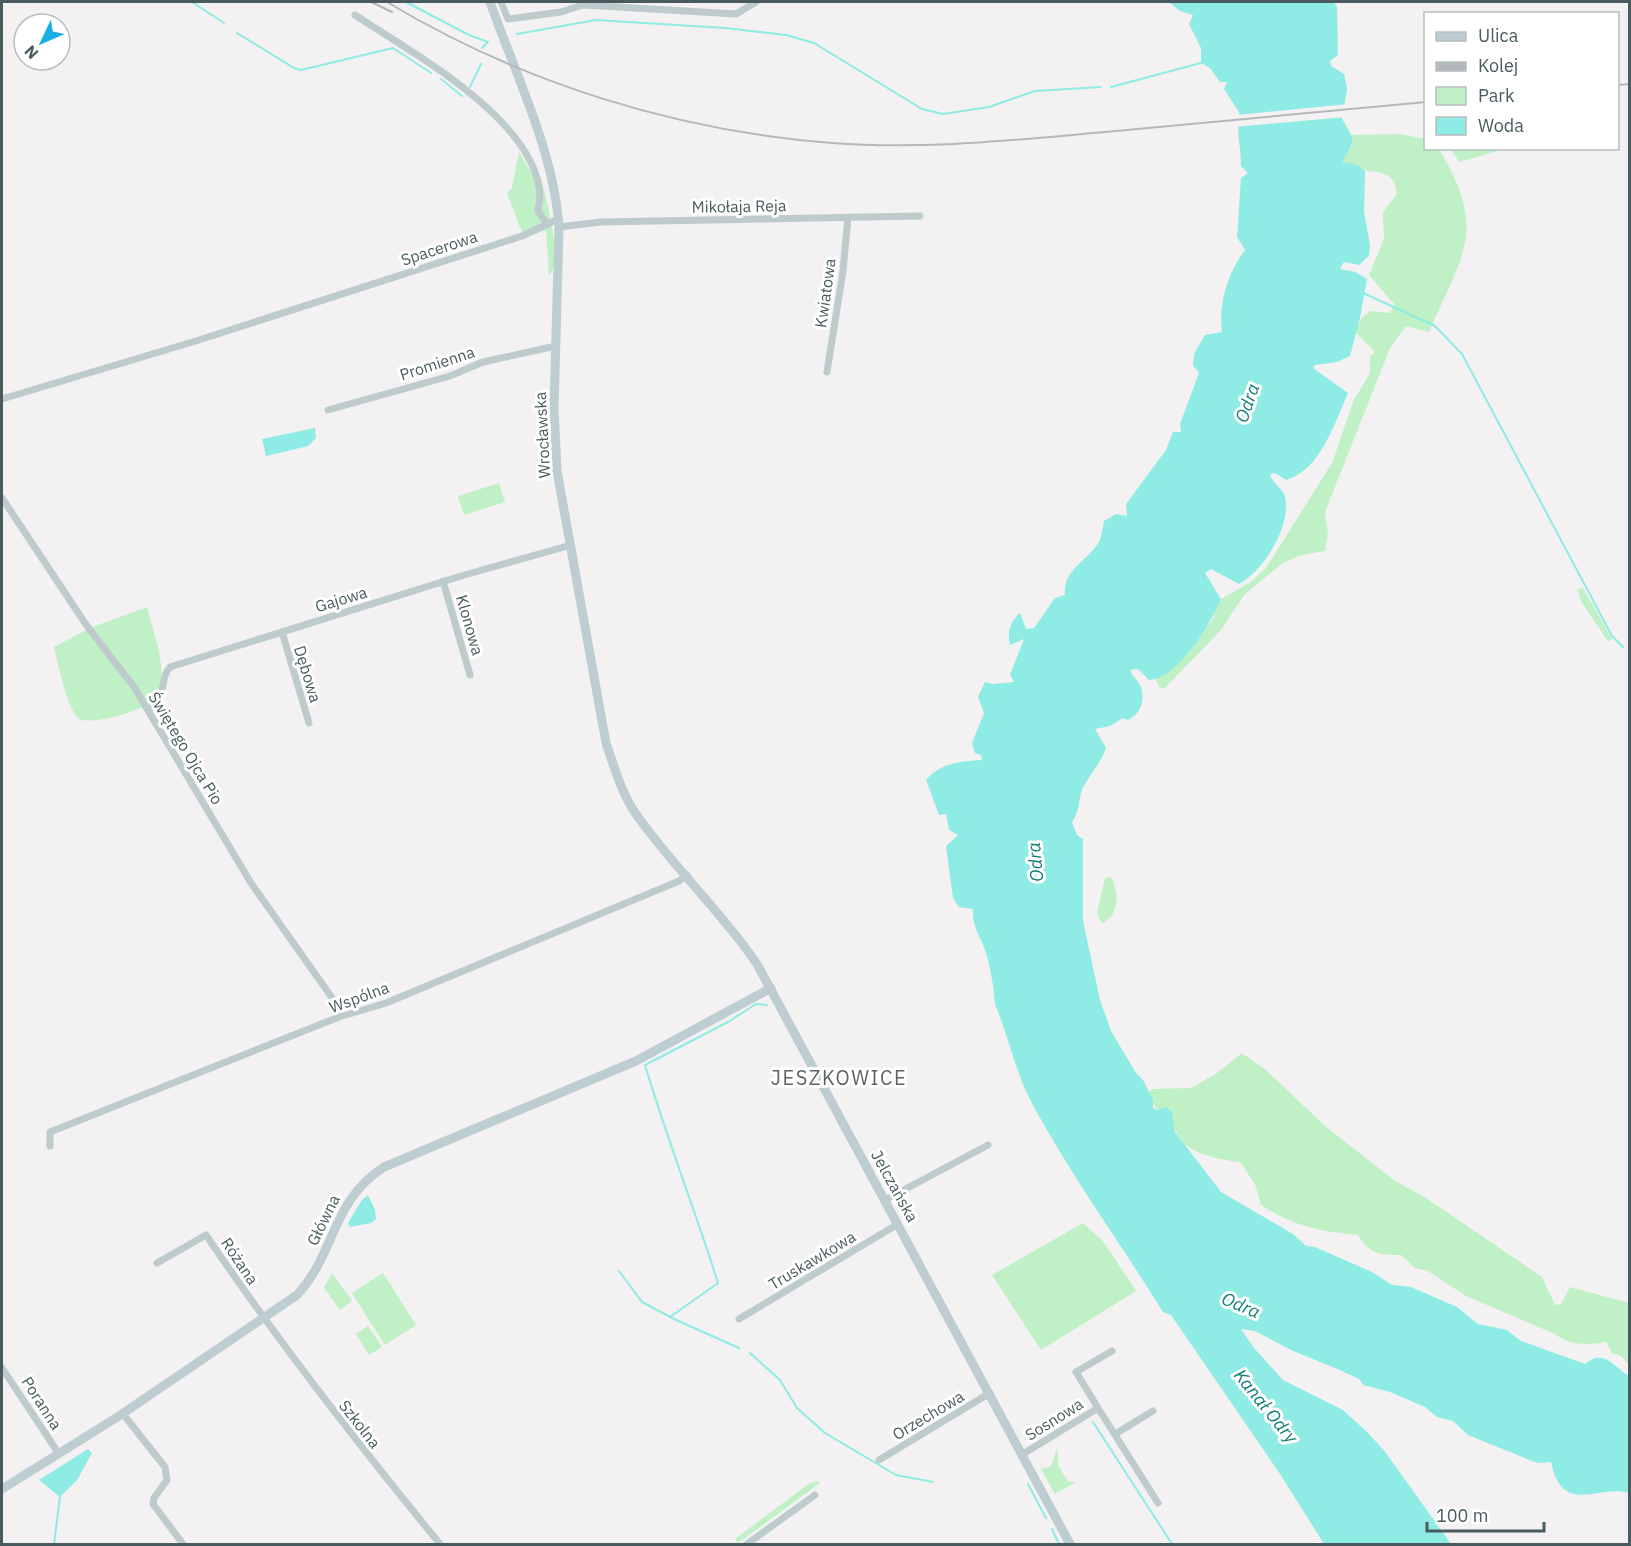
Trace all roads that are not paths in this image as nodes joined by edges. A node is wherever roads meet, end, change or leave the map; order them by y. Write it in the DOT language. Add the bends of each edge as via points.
graph roads {
  1 [pos="490,2"];
  2 [pos="501,2"];
  3 [pos="756,2"];
  4 [pos="587,3"];
  5 [pos="355,15"];
  6 [pos="920,216"];
  7 [pos="848,217"];
  8 [pos="559,223"];
  9 [pos="547,224"];
  10 [pos="556,346"];
  11 [pos="827,372"];
  12 [pos="2,399"];
  13 [pos="328,410"];
  14 [pos="2,498"];
  15 [pos="571,545"];
  16 [pos="444,581"];
  17 [pos="282,632"];
  18 [pos="470,675"];
  19 [pos="149,712"];
  20 [pos="309,723"];
  21 [pos="671,856"];
  22 [pos="687,875"];
  23 [pos="771,988"];
  24 [pos="339,1017"];
  25 [pos="988,1145"];
  26 [pos="50,1146"];
  27 [pos="885,1200"];
  28 [pos="898,1224"];
  29 [pos="157,1263"];
  30 [pos="262,1319"];
  31 [pos="739,1319"];
  32 [pos="1112,1351"];
  33 [pos="2,1368"];
  34 [pos="990,1393"];
  35 [pos="1098,1407"];
  36 [pos="1153,1411"];
  37 [pos="123,1414"];
  38 [pos="1115,1434"];
  39 [pos="59,1454"];
  40 [pos="1023,1454"];
  41 [pos="879,1460"];
  42 [pos="2,1488"];
  43 [pos="815,1495"];
  44 [pos="1158,1503"];
  45 [pos="183,1545"];
  46 [pos="440,1545"];
  47 [pos="747,1545"];
  48 [pos="1070,1545"];
  1 -- 8 [label="main road, Wrocławska" via="545,157"];
  2 -- 4 [label="street" via="508,19 561,12"];
  3 -- 4 [label="street" via="736,14"];
  5 -- 9 [label="street" via="455,79 521,144 539,187 538,211"];
  6 -- 7 [label="street, Mikołaja Reja"];
  7 -- 8 [label="street, Mikołaja Reja"];
  7 -- 11 [label="street, Kwiatowa"];
  8 -- 9 [label="street, Spacerowa"];
  8 -- 10 [label="main road, Wrocławska"];
  9 -- 12 [label="street, Spacerowa" via="522,236"];
  10 -- 13 [label="street, Promienna" via="483,362 450,376"];
  10 -- 15 [label="main road, Wrocławska" via="554,409 558,471"];
  14 -- 19 [label="street, Świętego Ojca Pio" via="67,598"];
  15 -- 16 [label="street, Gajowa"];
  15 -- 21 [label="main road, Wrocławska" via="606,743 615,772 636,814"];
  16 -- 17 [label="street, Gajowa"];
  16 -- 18 [label="street, Klonowa"];
  17 -- 19 [label="street, Gajowa" via="170,667"];
  17 -- 20 [label="street, Dębowa"];
  19 -- 24 [label="street, Świętego Ojca Pio" via="251,883 335,1002"];
  21 -- 22 [label="main road, Jelczańska"];
  22 -- 23 [label="main road, Jelczańska" via="728,923"];
  22 -- 24 [label="street, Wspólna" via="386,1003"];
  23 -- 27 [label="main road, Jelczańska"];
  23 -- 30 [label="main road, Główna" via="636,1061 384,1167 368,1178 347,1203 306,1285"];
  24 -- 26 [label="street, Wspólna" via="50,1132"];
  25 -- 27 [label="street"];
  27 -- 28 [label="main road, Jelczańska"];
  28 -- 31 [label="street, Truskawkowa"];
  28 -- 34 [label="main road, Jelczańska"];
  29 -- 30 [label="street, Różana" via="206,1235"];
  30 -- 37 [label="main road, Główna"];
  30 -- 46 [label="street, Szkolna"];
  32 -- 35 [label="street, Sosnowa" via="1076,1372"];
  33 -- 39 [label="street, Poranna"];
  34 -- 40 [label="main road, Jelczańska"];
  34 -- 41 [label="street, Orzechowa"];
  35 -- 38 [label="street, Sosnowa"];
  35 -- 40 [label="street, Sosnowa"];
  36 -- 38 [label="street"];
  37 -- 39 [label="main road, Główna"];
  37 -- 45 [label="street" via="165,1467 167,1480 153,1504"];
  38 -- 44 [label="street, Sosnowa"];
  39 -- 42 [label="main road, Główna"];
  40 -- 48 [label="main road, Jelczańska"];
  43 -- 47 [label="street"];
}
